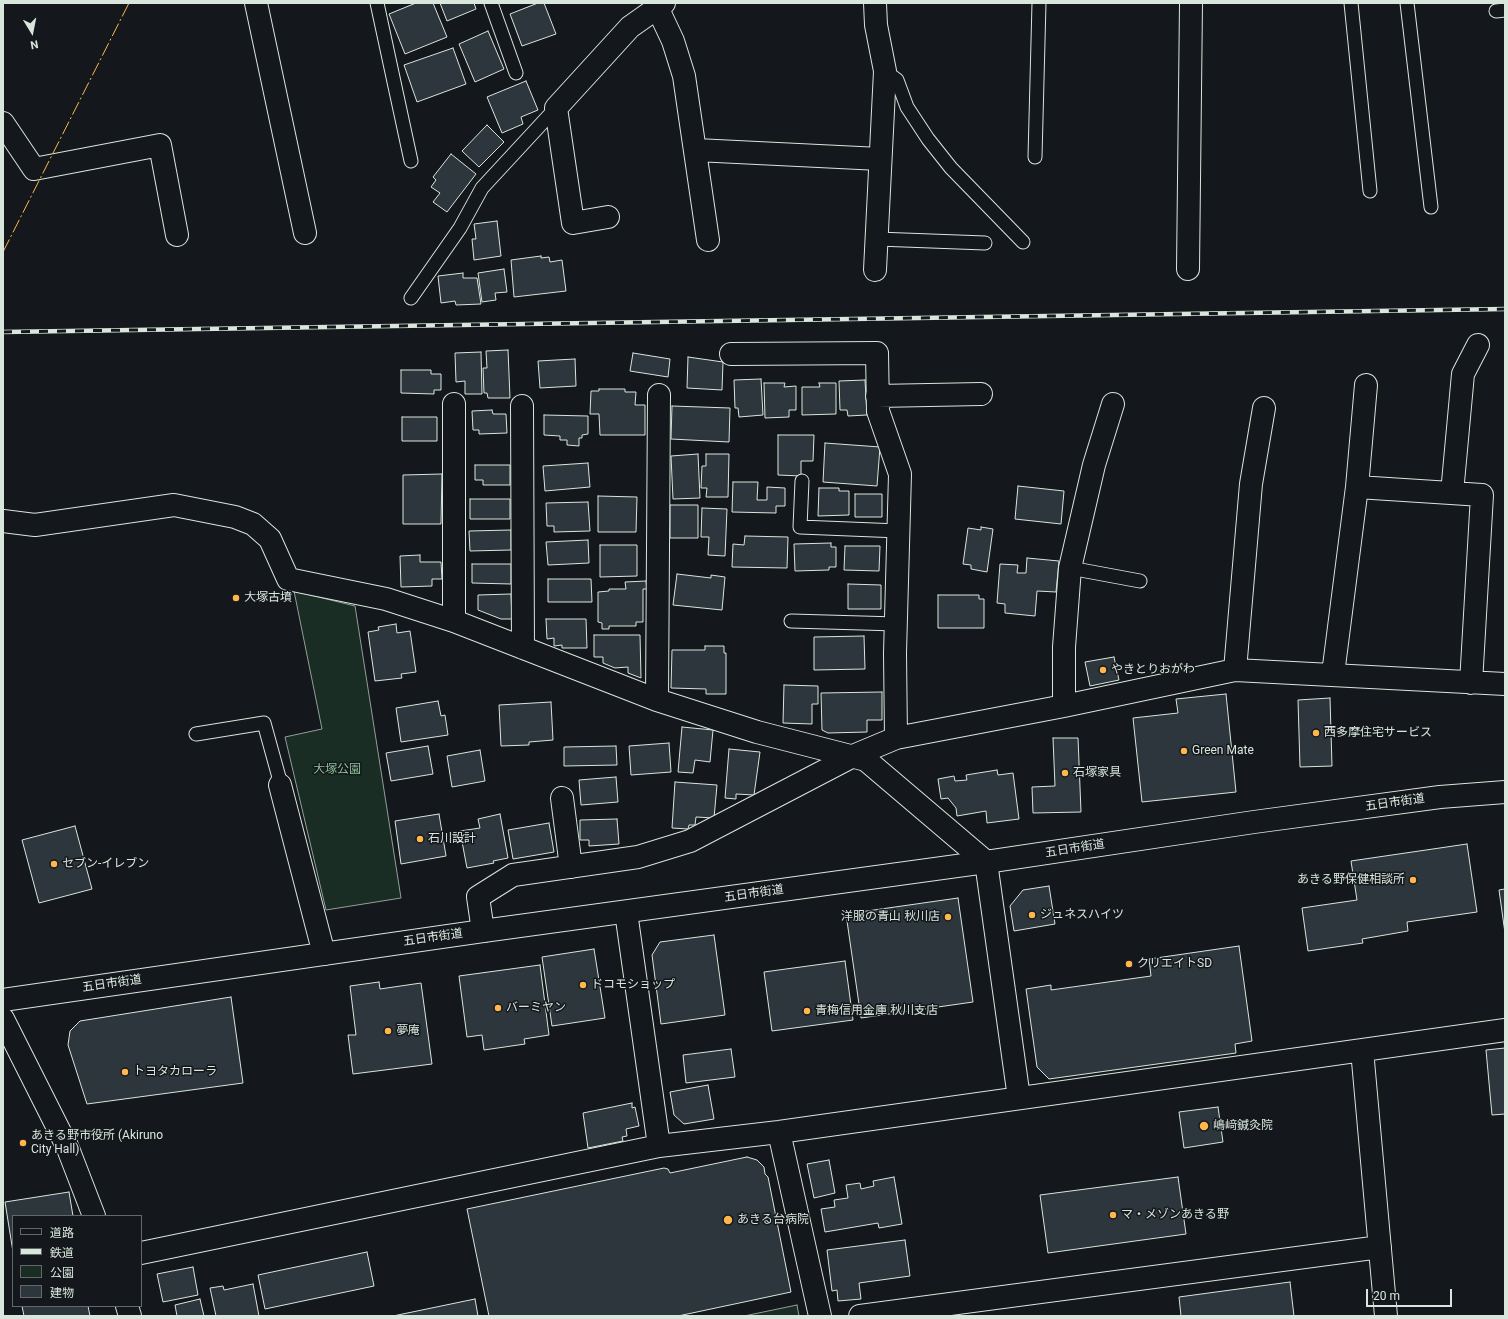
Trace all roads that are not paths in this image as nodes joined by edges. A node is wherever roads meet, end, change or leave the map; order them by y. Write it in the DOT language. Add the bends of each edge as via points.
graph roads {
  1 [pos="256,3"];
  2 [pos="377,3"];
  3 [pos="491,3"];
  4 [pos="875,3"];
  5 [pos="1039,3"];
  6 [pos="1191,3"];
  7 [pos="1351,3"];
  8 [pos="1407,3"];
  9 [pos="661,5"];
  10 [pos="885,71"];
  11 [pos="516,73"];
  12 [pos="556,108"];
  13 [pos="3,123"];
  14 [pos="696,150"];
  15 [pos="1035,157"];
  16 [pos="880,159"];
  17 [pos="411,161"];
  18 [pos="1370,191"];
  19 [pos="1431,207"];
  20 [pos="608,217"];
  21 [pos="305,232"];
  22 [pos="177,235"];
  23 [pos="877,239"];
  24 [pos="708,240"];
  25 [pos="1023,242"];
  26 [pos="985,243"];
  27 [pos="1188,269"];
  28 [pos="875,270"];
  29 [pos="411,298"];
  30 [pos="1478,345"];
  31 [pos="731,354"];
  32 [pos="1366,385"];
  33 [pos="981,394"];
  34 [pos="658,395"];
  35 [pos="877,396"];
  36 [pos="454,404"];
  37 [pos="1113,404"];
  38 [pos="522,406"];
  39 [pos="1264,408"];
  40 [pos="802,481"];
  41 [pos="1357,488"];
  42 [pos="1452,493"];
  43 [pos="3,521"];
  44 [pos="899,531"];
  45 [pos="1070,568"];
  46 [pos="1140,582"];
  47 [pos="454,621"];
  48 [pos="791,621"];
  49 [pos="897,624"];
  50 [pos="523,648"];
  51 [pos="1235,670"];
  52 [pos="1333,674"];
  53 [pos="1471,683"];
  54 [pos="1505,684"];
  55 [pos="656,700"];
  56 [pos="1064,706"];
  57 [pos="196,734"];
  58 [pos="896,738"];
  59 [pos="854,756"];
  60 [pos="280,785"];
  61 [pos="1505,792"];
  62 [pos="562,798"];
  63 [pos="986,862"];
  64 [pos="570,867"];
  65 [pos="626,912"];
  66 [pos="483,931"];
  67 [pos="324,954"];
  68 [pos="3,1000"];
  69 [pos="3,1019"];
  70 [pos="1505,1030"];
  71 [pos="1362,1050"];
  72 [pos="1019,1098"];
  73 [pos="779,1132"];
  74 [pos="659,1146"];
  75 [pos="94,1215"];
  76 [pos="1380,1247"];
  77 [pos="142,1253"];
  78 [pos="820,1316"];
  79 [pos="860,1316"];
  80 [pos="1386,1316"];
  1 -- 21 [label="street"];
  2 -- 17 [label="lane"];
  3 -- 11 [label="lane"];
  4 -- 10 [label="street" via="876,25"];
  5 -- 15 [label="lane"];
  6 -- 27 [label="street"];
  7 -- 18 [label="lane"];
  8 -- 19 [label="lane"];
  9 -- 12 [label="street" via="630,27"];
  9 -- 14 [label="street" via="684,76"];
  10 -- 16 [label="street"];
  10 -- 25 [label="lane" via="897,80 907,107 951,168"];
  12 -- 20 [label="street" via="573,223"];
  12 -- 29 [label="lane" via="482,188 460,228"];
  13 -- 22 [label="street" via="34,169 160,145"];
  14 -- 16 [label="street"];
  14 -- 24 [label="street"];
  16 -- 23 [label="street"];
  23 -- 26 [label="lane"];
  23 -- 28 [label="street"];
  30 -- 42 [label="street" via="1463,374"];
  31 -- 35 [label="street" via="877,353"];
  32 -- 41 [label="street"];
  33 -- 35 [label="street"];
  34 -- 55 [label="street"];
  35 -- 44 [label="street" via="878,411 900,474"];
  36 -- 47 [label="street"];
  37 -- 45 [label="street" via="1094,465"];
  38 -- 50 [label="street"];
  39 -- 51 [label="street" via="1251,484"];
  40 -- 44 [label="lane" via="800,527"];
  41 -- 42 [label="street"];
  41 -- 52 [label="street"];
  42 -- 53 [label="street" via="1482,495"];
  43 -- 47 [label="street" via="35,525 174,506 235,517 253,524 270,539 288,579 386,599"];
  44 -- 49 [label="street"];
  45 -- 46 [label="lane"];
  45 -- 56 [label="street" via="1064,647"];
  47 -- 50 [label="street"];
  48 -- 49 [label="lane"];
  49 -- 58 [label="street"];
  50 -- 55 [label="street"];
  51 -- 52 [label="street"];
  51 -- 56 [label="street"];
  52 -- 53 [label="street"];
  53 -- 54 [label="street"];
  55 -- 59 [label="street" via="757,732"];
  56 -- 58 [label="street"];
  57 -- 60 [label="lane" via="264,723"];
  58 -- 59 [label="street"];
  59 -- 63 [label="street" via="866,760"];
  59 -- 64 [label="street" via="690,841 638,857"];
  60 -- 67 [label="street"];
  61 -- 63 [label="street, 五日市街道" via="1440,797 1254,822"];
  62 -- 64 [label="street"];
  63 -- 65 [label="street, 五日市街道"];
  63 -- 72 [label="street"];
  64 -- 66 [label="street" via="513,875 478,897"];
  65 -- 66 [label="street, 五日市街道"];
  65 -- 74 [label="street"];
  66 -- 67 [label="street, 五日市街道"];
  67 -- 68 [label="street, 五日市街道"];
  69 -- 75 [label="street" via="66,1146"];
  70 -- 71 [label="street"];
  71 -- 72 [label="street"];
  71 -- 76 [label="street"];
  72 -- 73 [label="street"];
  73 -- 74 [label="street"];
  73 -- 78 [label="street"];
  74 -- 77 [label="street"];
  76 -- 79 [label="street"];
  76 -- 80 [label="street"];
}
